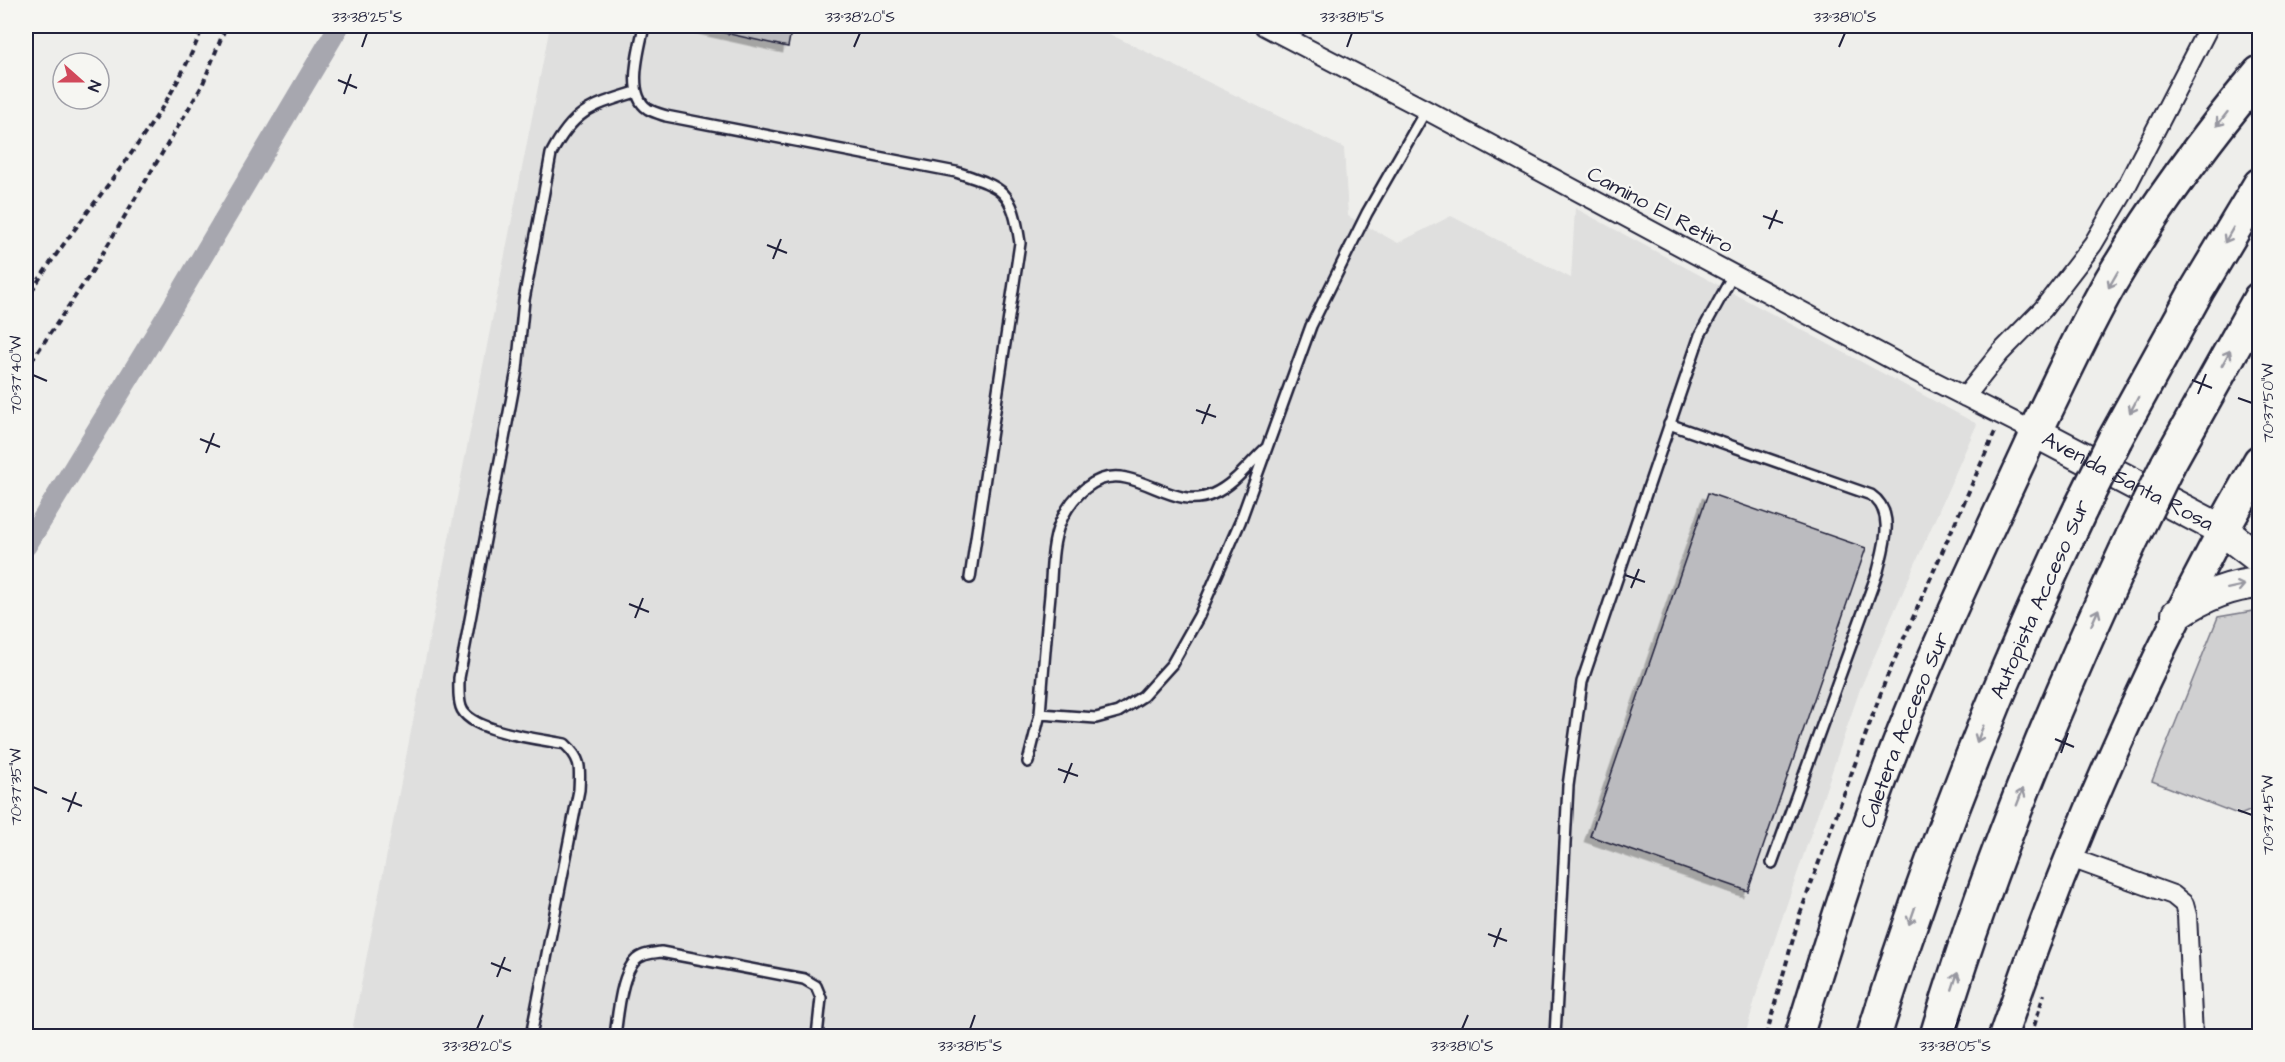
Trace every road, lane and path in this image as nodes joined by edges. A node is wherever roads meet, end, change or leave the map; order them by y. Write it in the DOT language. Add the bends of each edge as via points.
graph roads {
  1 [pos="203,26"];
  2 [pos="226,26"];
  3 [pos="644,26"];
  4 [pos="1264,26"];
  5 [pos="2209,26"];
  6 [pos="2259,74"];
  7 [pos="636,92"];
  8 [pos="1426,110"];
  9 [pos="2259,184"];
  10 [pos="1732,275"];
  11 [pos="2259,299"];
  12 [pos="26,300"];
  13 [pos="26,369"];
  14 [pos="1965,397"];
  15 [pos="2002,415"];
  16 [pos="1669,424"];
  17 [pos="2035,432"];
  18 [pos="1266,447"];
  19 [pos="2259,462"];
  20 [pos="2222,530"];
  21 [pos="2259,539"];
  22 [pos="2259,559"];
  23 [pos="970,578"];
  24 [pos="2259,583"];
  25 [pos="2177,615"];
  26 [pos="1040,714"];
  27 [pos="1028,762"];
  28 [pos="2068,857"];
  29 [pos="1772,863"];
  30 [pos="531,1036"];
  31 [pos="615,1036"];
  32 [pos="817,1036"];
  33 [pos="1555,1036"];
  34 [pos="1766,1036"];
  35 [pos="1799,1036"];
  36 [pos="1874,1036"];
  37 [pos="1937,1036"];
  38 [pos="2003,1036"];
  39 [pos="2193,1036"];
  1 -- 12 [label="path" via="185,68 151,127 49,262"];
  2 -- 13 [label="path" via="196,96 91,273"];
  3 -- 7 [label="lane"];
  4 -- 8 [label="street, Camino El Retiro"];
  5 -- 14 [label="street" via="2122,195 2092,244 2043,309"];
  6 -- 17 [label="highway, one-way" via="2200,147 2139,236 2085,330"];
  7 -- 23 [label="lane" via="646,108 666,116 956,172 987,182 1005,193 1016,215 1020,243"];
  7 -- 30 [label="lane" via="594,106 576,117 551,154 524,300 517,370 459,678 461,708 470,719 484,727 565,744 580,765 579,790"];
  8 -- 10 [label="street, Camino El Retiro"];
  8 -- 18 [label="lane" via="1367,213 1311,326"];
  9 -- 36 [label="highway, Autopista Acceso Sur, one-way, bridge" via="2115,439 2013,655 1969,760 1913,913"];
  10 -- 14 [label="street, Camino El Retiro"];
  10 -- 16 [label="lane" via="1700,335"];
  37 -- 11 [label="highway, one-way, bridge" via="2027,777 2091,626 2168,465"];
  14 -- 15 [label="street, Camino El Retiro"];
  15 -- 17 [label="street, Camino El Retiro"];
  15 -- 34 [label="path" via="1886,679 1800,914"];
  16 -- 29 [label="lane" via="1871,495 1883,508 1885,540 1878,571"];
  16 -- 33 [label="lane" via="1582,682 1568,786"];
  17 -- 20 [label="main road, Avenida Santa Rosa"];
  17 -- 35 [label="main road, Caletera Acceso Sur" via="1955,605 1891,759"];
  18 -- 26 [label="lane" via="1240,522 1199,616 1172,664 1143,696 1118,712 1096,718"];
  18 -- 26 [label="lane" via="1230,484 1212,495 1171,496 1124,477 1102,479 1085,487 1060,524 1055,547"];
  19 -- 20 [label="highway"];
  20 -- 21 [label="main road, Avenida Santa Rosa"];
  20 -- 22 [label="main road, Avenida Santa Rosa"];
  20 -- 25 [label="main road"];
  25 -- 24 [label="main road, one-way" via="2221,590"];
  25 -- 28 [label="main road" via="2121,732"];
  26 -- 27 [label="lane"];
  28 -- 38 [label="main road"];
  28 -- 39 [label="street" via="2173,895 2184,904"];
  31 -- 32 [label="lane" via="630,966 640,956 661,952 804,978 816,986 821,998"];
}
